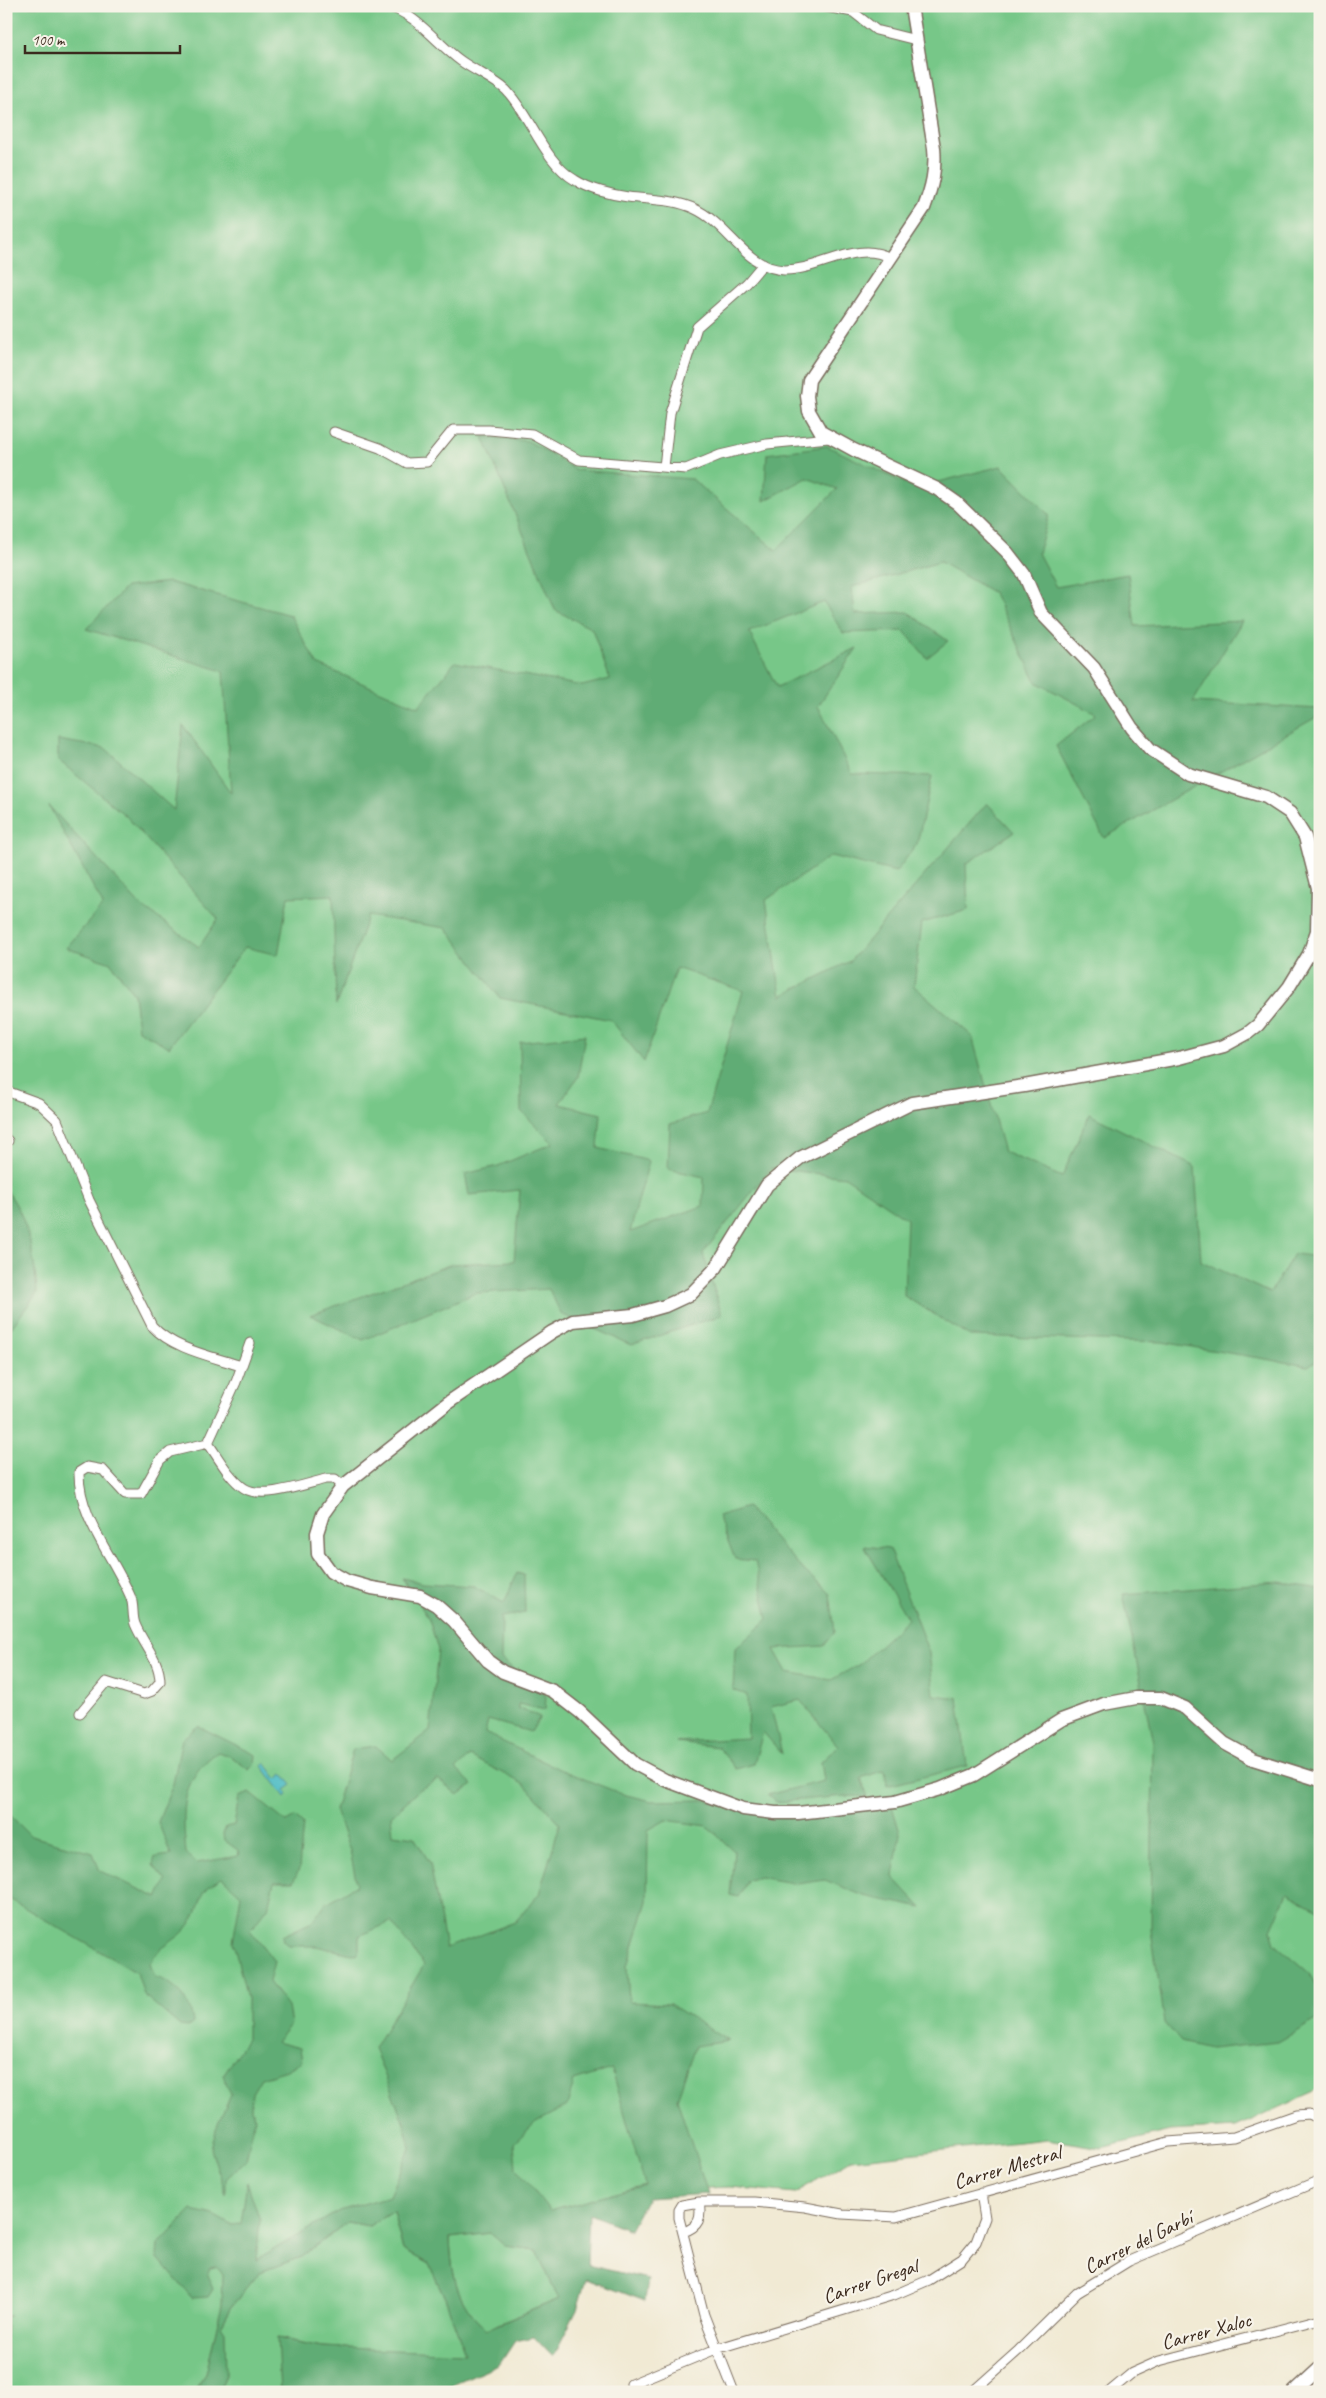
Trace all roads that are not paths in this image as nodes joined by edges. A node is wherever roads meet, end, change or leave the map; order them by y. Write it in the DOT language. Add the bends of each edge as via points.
graph roads {
  1 [pos="386,6"];
  2 [pos="820,6"];
  3 [pos="911,6"];
  4 [pos="916,40"];
  5 [pos="890,258"];
  6 [pos="762,264"];
  7 [pos="334,432"];
  8 [pos="829,438"];
  9 [pos="664,467"];
  10 [pos="1317,942"];
  11 [pos="6,1091"];
  12 [pos="250,1343"];
  13 [pos="241,1366"];
  14 [pos="208,1442"];
  15 [pos="343,1486"];
  16 [pos="80,1713"];
  17 [pos="1320,1780"];
  18 [pos="1320,2119"];
  19 [pos="1320,2180"];
  20 [pos="980,2193"];
  21 [pos="698,2202"];
  22 [pos="683,2232"];
  23 [pos="1320,2319"];
  24 [pos="716,2349"];
  25 [pos="1320,2368"];
  26 [pos="631,2384"];
  27 [pos="734,2392"];
  28 [pos="972,2392"];
  29 [pos="1109,2392"];
  30 [pos="1294,2392"];
  1 -- 6 [label="street" via="399,9 460,60 506,90 570,177 616,195 664,200 696,209"];
  2 -- 4 [label="street" via="853,12 876,30"];
  3 -- 4 [label="street"];
  4 -- 5 [label="street" via="936,167 924,208"];
  5 -- 6 [label="street" via="879,253 855,253 792,270"];
  5 -- 8 [label="street" via="810,380 808,411"];
  6 -- 9 [label="street" via="747,283 697,327 670,413"];
  7 -- 9 [label="street" via="380,448 407,463 427,462 453,430 489,430 532,434 579,460"];
  8 -- 9 [label="street" via="767,444 720,455 686,469"];
  8 -- 10 [label="street" via="937,489 957,502 1016,562 1041,614 1094,668 1132,728 1158,755 1188,774 1266,797 1290,813 1305,837 1316,880"];
  10 -- 15 [label="street" via="1289,987 1258,1025 1224,1046 1179,1058 912,1103 800,1158 767,1185 716,1268 691,1294 634,1315 573,1321 552,1332 449,1402"];
  11 -- 13 [label="street" via="39,1104 57,1120 90,1200 152,1326 173,1342"];
  12 -- 13 [label="street"];
  13 -- 14 [label="street"];
  14 -- 15 [label="street" via="235,1479 251,1491 270,1492 330,1479"];
  14 -- 16 [label="street" via="170,1452 160,1460 141,1494 125,1494 103,1470 87,1467 79,1472 78,1489 132,1599 134,1622 160,1669 160,1682 152,1691 144,1694 106,1682"];
  15 -- 17 [label="street" via="323,1514 317,1533 318,1554 331,1572 347,1581 420,1596 436,1605 488,1661 503,1672 553,1691 635,1764 665,1780 743,1809 798,1813 895,1802 974,1775 1061,1720 1104,1704 1136,1698 1162,1698 1185,1708 1224,1743 1253,1759"];
  18 -- 20 [label="street, Carrer Mestral" via="1309,2114 1296,2115 1234,2136 1168,2142"];
  19 -- 28 [label="street, Carrer del Garbí" via="1105,2274 1064,2304"];
  20 -- 21 [label="street, Carrer Mestral" via="887,2217 754,2202"];
  20 -- 24 [label="street, Carrer Gregal" via="985,2211 982,2231 970,2251 929,2280 894,2295"];
  21 -- 22 [label="street" via="701,2213 698,2222"];
  21 -- 22 [label="street" via="686,2204 679,2210"];
  22 -- 24 [label="street"];
  23 -- 29 [label="street, Carrer Xaloc" via="1159,2361 1132,2373"];
  24 -- 26 [label="street, Carrer Gregal"];
  24 -- 27 [label="street"];
  25 -- 30 [label="street"];
}
